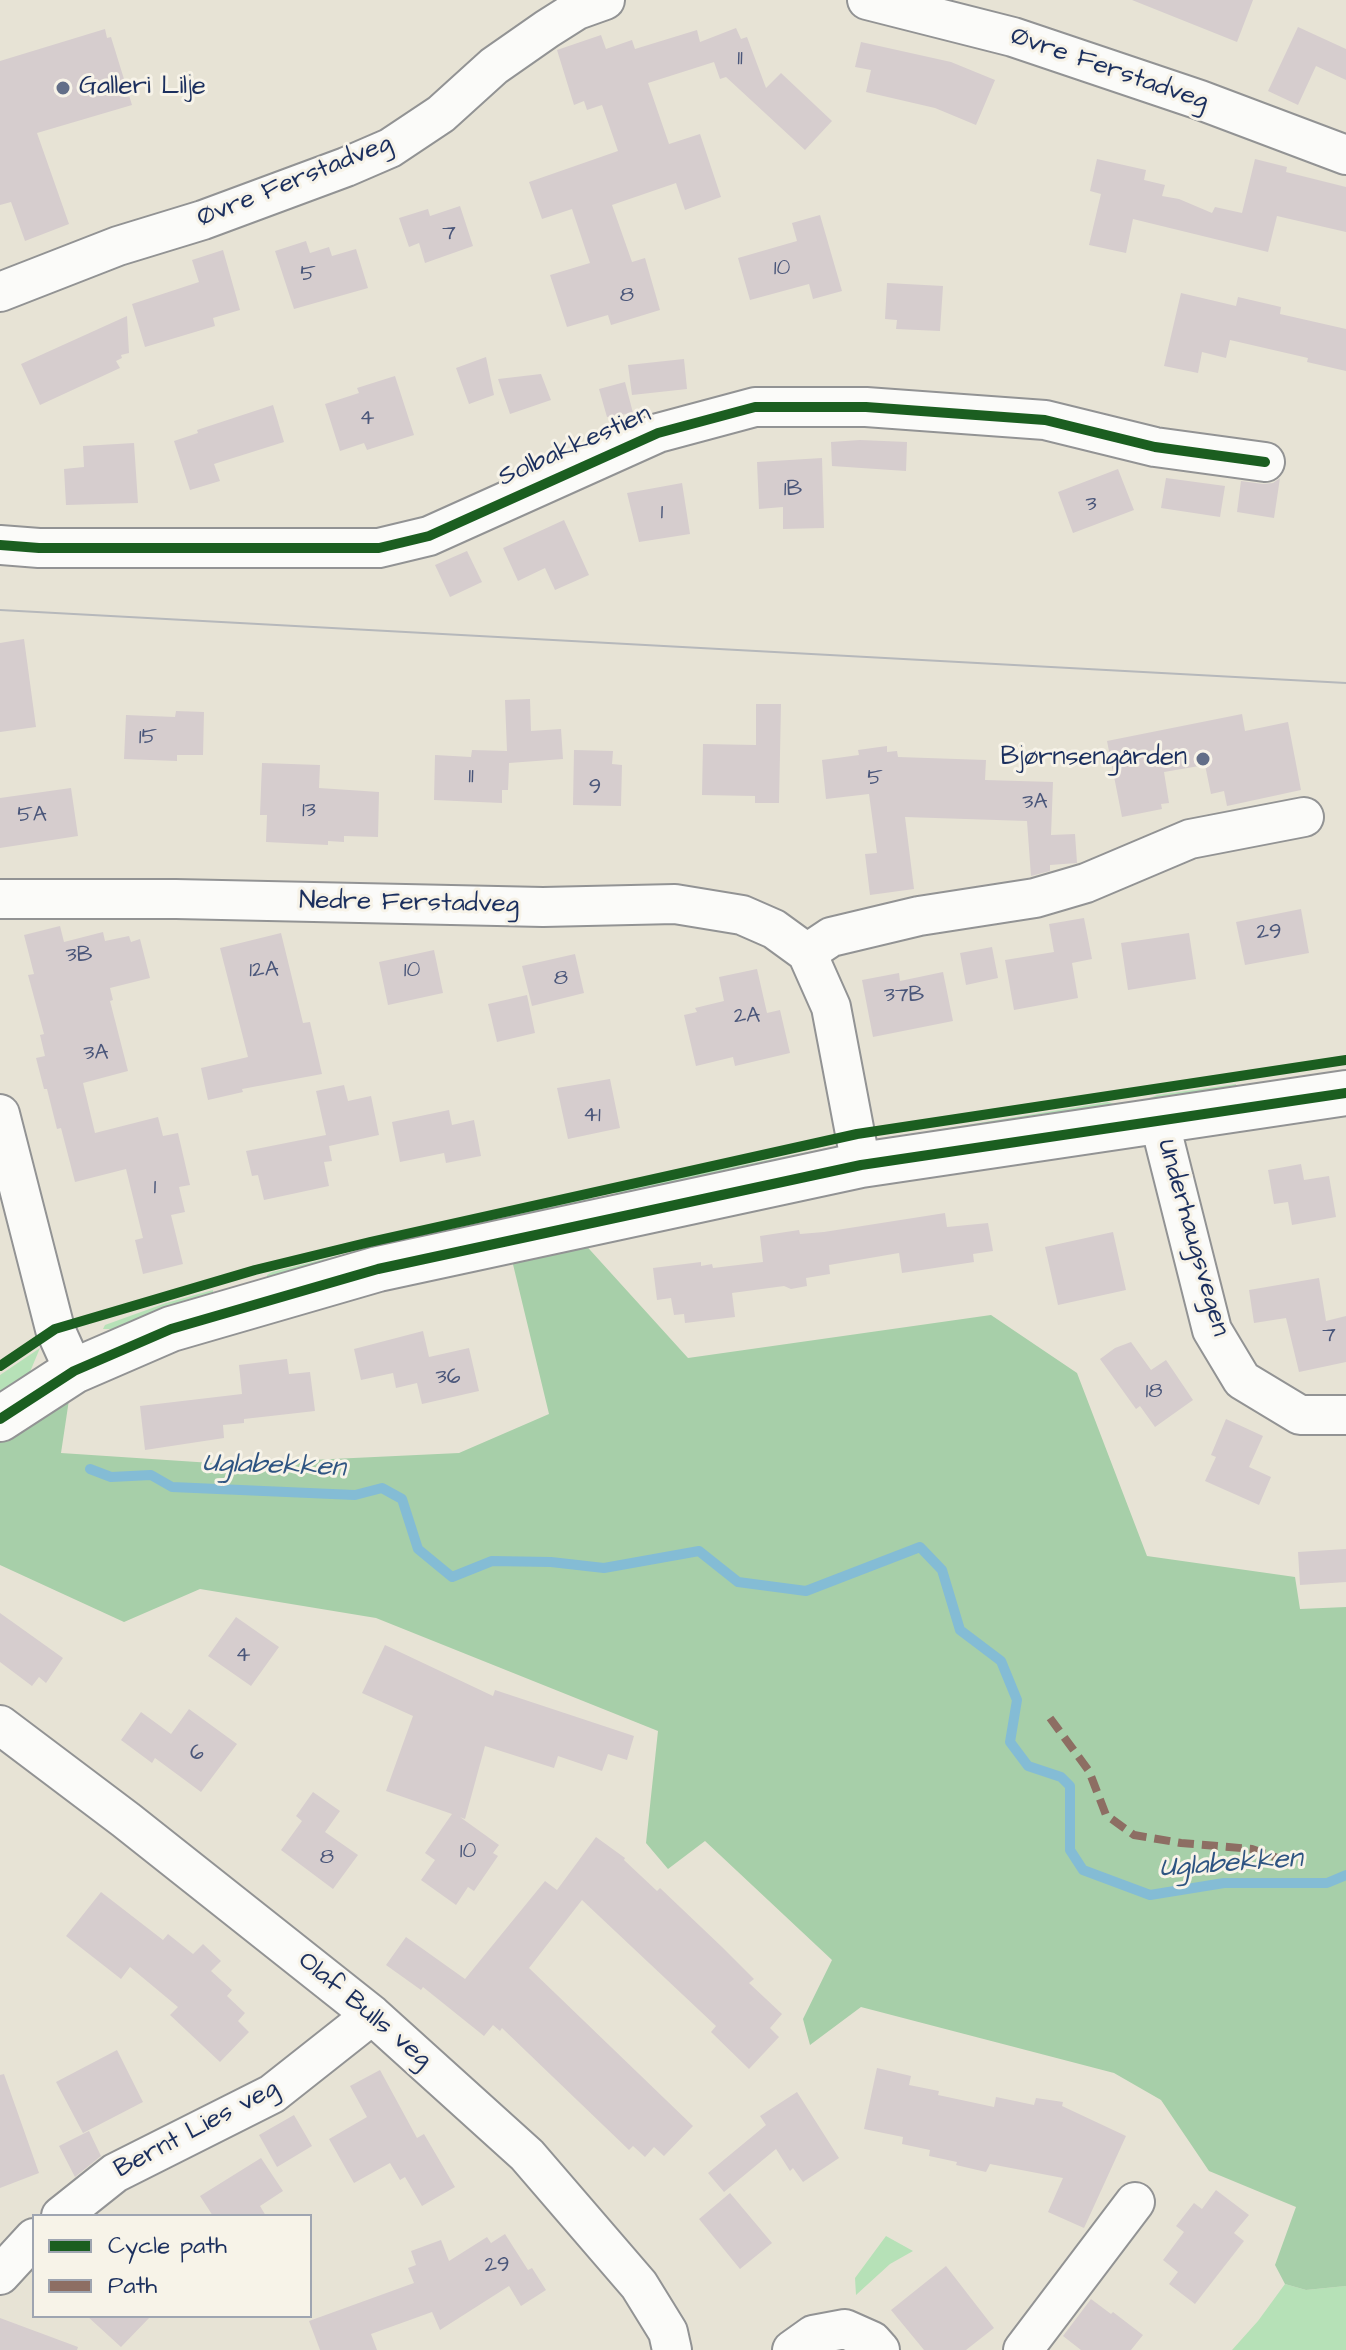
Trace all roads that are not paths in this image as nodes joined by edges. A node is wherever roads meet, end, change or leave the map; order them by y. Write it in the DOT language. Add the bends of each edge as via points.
graph roads {
  1 [pos="605,0"];
  2 [pos="867,0"];
  3 [pos="1346,155"];
  4 [pos="0,292"];
  5 [pos="1265,462"];
  6 [pos="0,545"];
  7 [pos="1304,817"];
  8 [pos="0,899"];
  9 [pos="807,953"];
  10 [pos="1346,1093"];
  11 [pos="0,1114"];
  12 [pos="1159,1120"];
  13 [pos="861,1165"];
  14 [pos="74,1371"];
  15 [pos="1346,1415"];
  16 [pos="0,1419"];
  17 [pos="0,1725"];
  18 [pos="372,2015"];
  19 [pos="1135,2202"];
  20 [pos="64,2214"];
  21 [pos="32,2240"];
  22 [pos="0,2275"];
  23 [pos="672,2350"];
  24 [pos="792,2350"];
  25 [pos="880,2350"];
  26 [pos="1023,2350"];
  1 -- 4 [label="street, Øvre Ferstadveg" via="577,10 537,36 390,148"];
  2 -- 3 [label="street, Øvre Ferstadveg" via="1013,37"];
  5 -- 6 [label="street, Solbakkestien" via="1155,447 1045,420 866,407 755,407 658,433 429,536 379,548"];
  7 -- 9 [label="street" via="1190,839 1086,883 1035,898 919,916 831,937"];
  8 -- 9 [label="street, Nedre Ferstadveg" via="675,904 742,915 774,929"];
  9 -- 13 [label="street" via="831,1007"];
  10 -- 12 [label="street"];
  11 -- 14 [label="street" via="55,1329"];
  12 -- 13 [label="street"];
  12 -- 15 [label="street, Underhaugsvegen" via="1212,1330 1242,1380 1300,1415"];
  13 -- 14 [label="street" via="378,1269 171,1329"];
  14 -- 16 [label="street"];
  17 -- 18 [label="street, Olaf Bulls veg"];
  18 -- 20 [label="street, Bernt Lies veg" via="272,2094 115,2173"];
  18 -- 23 [label="street, Olaf Bulls veg" via="527,2155 639,2285 668,2332"];
  19 -- 26 [label="street"];
  21 -- 22 [label="street"];
  24 -- 25 [label="street" via="813,2335 845,2329"];
}
